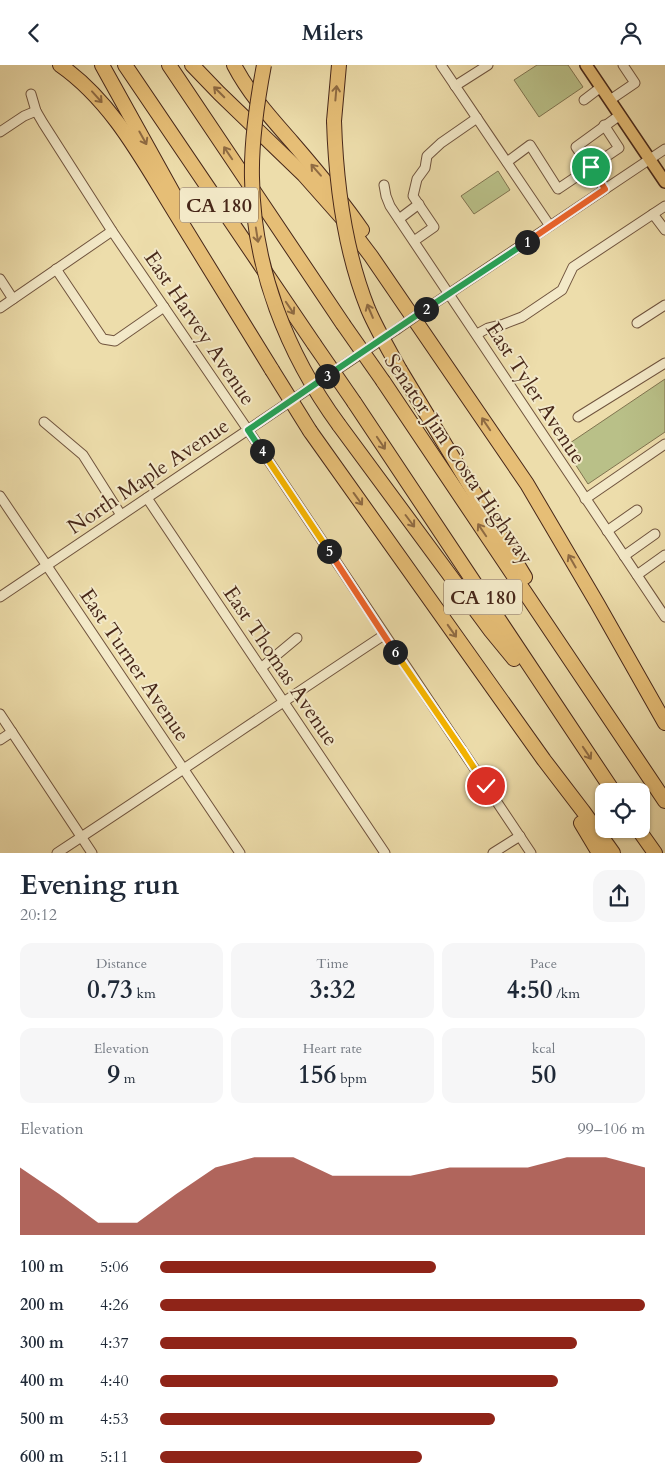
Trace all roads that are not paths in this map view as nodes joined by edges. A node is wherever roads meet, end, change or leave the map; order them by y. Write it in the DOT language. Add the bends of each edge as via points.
graph roads {
  1 [pos="60,65"];
  2 [pos="102,65"];
  3 [pos="126,65"];
  4 [pos="169,65"];
  5 [pos="192,65"];
  6 [pos="234,65"];
  7 [pos="264,65"];
  8 [pos="339,65"];
  9 [pos="441,65"];
  10 [pos="488,65"];
  11 [pos="586,65"];
  12 [pos="623,65"];
  13 [pos="455,86"];
  14 [pos="601,87"];
  15 [pos="31,94"];
  16 [pos="584,100"];
  17 [pos="610,100"];
  18 [pos="36,111"];
  19 [pos="620,115"];
  20 [pos="477,119"];
  21 [pos="604,125"];
  22 [pos="0,132"];
  23 [pos="665,149"];
  24 [pos="650,159"];
  25 [pos="506,162"];
  26 [pos="591,167"];
  27 [pos="665,182"];
  28 [pos="384,185"];
  29 [pos="605,189"];
  30 [pos="419,204"];
  31 [pos="665,206"];
  32 [pos="653,214"];
  33 [pos="399,219"];
  34 [pos="550,226"];
  35 [pos="665,230"];
  36 [pos="112,231"];
  37 [pos="414,241"];
  38 [pos="56,269"];
  39 [pos="0,279"];
  40 [pos="449,293"];
  41 [pos="13,299"];
  42 [pos="665,305"];
  43 [pos="0,307"];
  44 [pos="164,307"];
  45 [pos="637,323"];
  46 [pos="477,334"];
  47 [pos="430,342"];
  48 [pos="665,363"];
  49 [pos="272,370"];
  50 [pos="578,417"];
  51 [pos="44,422"];
  52 [pos="248,430"];
  53 [pos="665,444"];
  54 [pos="0,496"];
  55 [pos="147,498"];
  56 [pos="585,499"];
  57 [pos="637,510"];
  58 [pos="121,515"];
  59 [pos="607,531"];
  60 [pos="655,534"];
  61 [pos="665,555"];
  62 [pos="624,556"];
  63 [pos="47,565"];
  64 [pos="637,575"];
  65 [pos="0,597"];
  66 [pos="597,603"];
  67 [pos="665,617"];
  68 [pos="384,635"];
  69 [pos="297,638"];
  70 [pos="261,668"];
  71 [pos="283,701"];
  72 [pos="665,708"];
  73 [pos="0,714"];
  74 [pos="607,715"];
  75 [pos="665,723"];
  76 [pos="12,732"];
  77 [pos="576,737"];
  78 [pos="0,740"];
  79 [pos="544,760"];
  80 [pos="184,769"];
  81 [pos="608,783"];
  82 [pos="665,801"];
  83 [pos="520,836"];
  84 [pos="82,837"];
  85 [pos="644,838"];
  86 [pos="57,853"];
  87 [pos="92,853"];
  88 [pos="240,853"];
  89 [pos="385,853"];
  90 [pos="494,853"];
  91 [pos="531,853"];
  92 [pos="599,853"];
  93 [pos="613,853"];
  94 [pos="655,853"];
  1 -- 49 [label="highway, one-way" via="90,89 113,117"];
  2 -- 49 [label="highway, one-way"];
  3 -- 77 [label="highway, CA 180, one-way, bridge"];
  74 -- 4 [label="highway, Senator Jim Costa Highway / CA 180, one-way, bridge"];
  47 -- 5 [label="highway, one-way" via="343,219 304,175"];
  47 -- 6 [label="highway, one-way" via="351,214 264,109"];
  7 -- 77 [label="highway, one-way, bridge" via="255,121 253,207 263,266 299,363 339,425 491,631"];
  74 -- 8 [label="highway, one-way, bridge" via="400,370 371,313 355,268 338,188 334,121"];
  9 -- 13 [label="street"];
  10 -- 13 [label="street"];
  11 -- 14 [label="main road"];
  12 -- 17 [label="street" via="635,83"];
  13 -- 20 [label="street"];
  14 -- 16 [label="street"];
  14 -- 17 [label="main road"];
  15 -- 18 [label="street, East Harvey Avenue"];
  17 -- 19 [label="main road"];
  18 -- 22 [label="street"];
  18 -- 36 [label="street, East Harvey Avenue"];
  19 -- 21 [label="street"];
  19 -- 24 [label="main road"];
  20 -- 25 [label="street"];
  20 -- 30 [label="street" via="426,156 425,168 417,179 413,196"];
  21 -- 26 [label="street" via="576,147"];
  21 -- 26 [label="street" via="619,148"];
  23 -- 24 [label="street, North Maple Avenue"];
  24 -- 27 [label="main road"];
  24 -- 29 [label="street, North Maple Avenue"];
  25 -- 26 [label="street" via="530,145 558,189"];
  25 -- 34 [label="street"];
  26 -- 29 [label="street"];
  28 -- 33 [label="street, East Tyler Avenue" via="388,201"];
  29 -- 34 [label="street, North Maple Avenue"];
  30 -- 33 [label="street"];
  30 -- 37 [label="street" via="434,227"];
  31 -- 32 [label="street"];
  32 -- 35 [label="street"];
  32 -- 46 [label="street" via="573,267 562,290 522,317"];
  33 -- 37 [label="street, East Tyler Avenue"];
  34 -- 40 [label="street, North Maple Avenue"];
  36 -- 38 [label="street"];
  36 -- 44 [label="street, East Harvey Avenue"];
  37 -- 40 [label="street, East Tyler Avenue"];
  38 -- 41 [label="street"];
  38 -- 44 [label="street" via="103,339 115,341"];
  39 -- 41 [label="street"];
  40 -- 46 [label="street, East Tyler Avenue"];
  40 -- 52 [label="street, North Maple Avenue, bridge"];
  41 -- 43 [label="street"];
  42 -- 45 [label="street"];
  44 -- 52 [label="street, East Harvey Avenue"];
  46 -- 56 [label="street, East Tyler Avenue"];
  66 -- 47 [label="highway, one-way" via="526,484"];
  48 -- 50 [label="street"];
  49 -- 79 [label="highway, one-way, bridge" via="310,431"];
  51 -- 58 [label="street" via="83,455"];
  52 -- 55 [label="street, North Maple Avenue"];
  52 -- 68 [label="street, East Harvey Avenue"];
  53 -- 56 [label="street"];
  54 -- 63 [label="street, East Turner Avenue"];
  55 -- 58 [label="street, North Maple Avenue"];
  55 -- 70 [label="street, East Thomas Avenue"];
  56 -- 59 [label="street, East Tyler Avenue"];
  57 -- 59 [label="street"];
  58 -- 63 [label="street, North Maple Avenue"];
  59 -- 62 [label="street, East Tyler Avenue"];
  60 -- 62 [label="street"];
  61 -- 64 [label="street"];
  62 -- 64 [label="street, East Tyler Avenue"];
  63 -- 65 [label="street, North Maple Avenue"];
  63 -- 80 [label="street, East Turner Avenue"];
  64 -- 67 [label="street, East Tyler Avenue"];
  66 -- 72 [label="highway"];
  66 -- 75 [label="highway"];
  68 -- 71 [label="street"];
  68 -- 83 [label="street, East Harvey Avenue"];
  69 -- 70 [label="street"];
  70 -- 71 [label="street, East Thomas Avenue"];
  71 -- 80 [label="street"];
  71 -- 89 [label="street, East Thomas Avenue"];
  73 -- 76 [label="street"];
  74 -- 82 [label="highway, Senator Jim Costa Highway / CA 180"];
  76 -- 78 [label="street"];
  76 -- 84 [label="street"];
  77 -- 81 [label="highway, CA 180, one-way"];
  79 -- 92 [label="highway"];
  79 -- 93 [label="highway"];
  80 -- 84 [label="street"];
  80 -- 88 [label="street, East Turner Avenue"];
  83 -- 90 [label="street"];
  83 -- 91 [label="street, East Harvey Avenue"];
  84 -- 86 [label="street"];
  84 -- 87 [label="street"];
  85 -- 94 [label="highway"];
}
